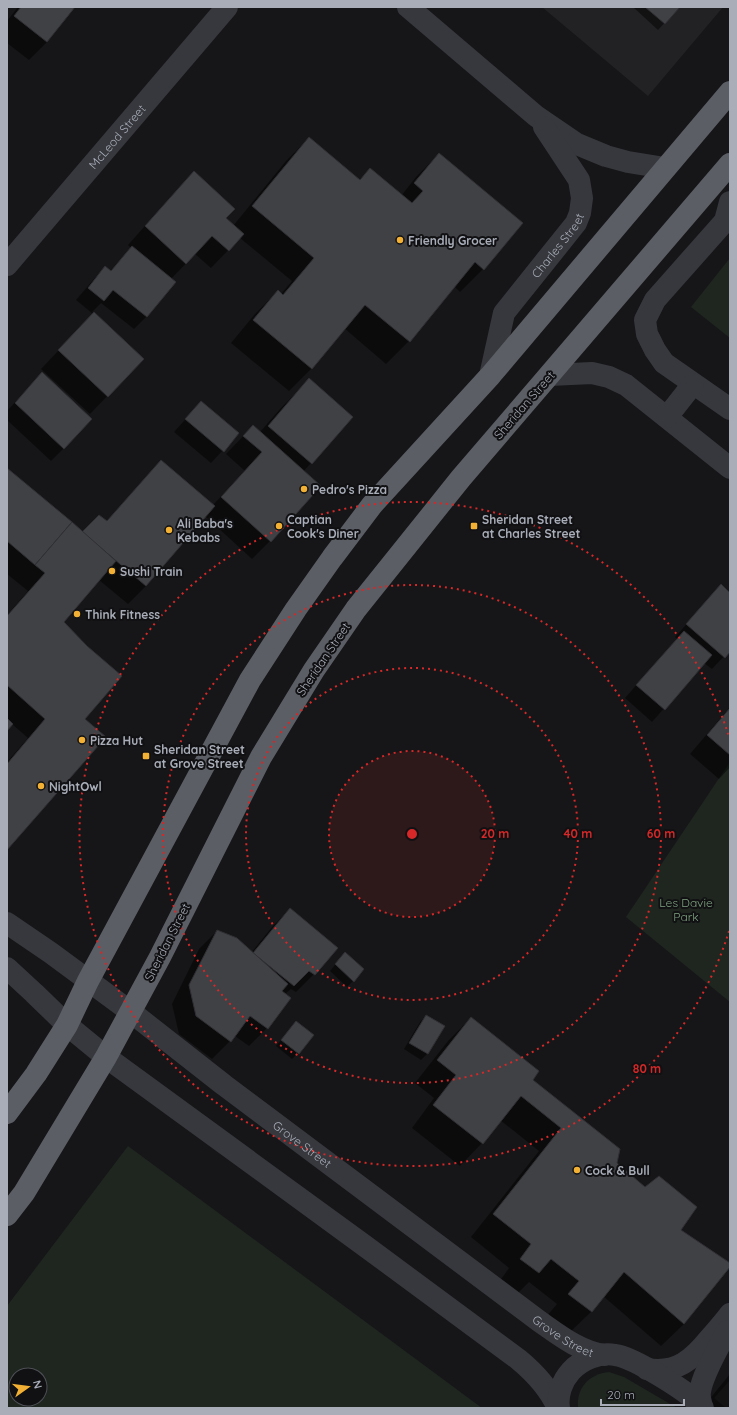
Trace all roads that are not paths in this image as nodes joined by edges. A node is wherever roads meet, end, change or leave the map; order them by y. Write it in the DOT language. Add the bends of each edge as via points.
graph roads {
  1 [pos="227,7"];
  2 [pos="408,7"];
  3 [pos="730,92"];
  4 [pos="536,116"];
  5 [pos="730,164"];
  6 [pos="665,168"];
  7 [pos="730,202"];
  8 [pos="7,265"];
  9 [pos="550,375"];
  10 [pos="490,376"];
  11 [pos="693,384"];
  12 [pos="730,409"];
  13 [pos="667,418"];
  14 [pos="730,468"];
  15 [pos="7,923"];
  16 [pos="7,968"];
  17 [pos="88,981"];
  18 [pos="132,1012"];
  19 [pos="67,1025"];
  20 [pos="106,1057"];
  21 [pos="7,1113"];
  22 [pos="7,1215"];
  23 [pos="730,1314"];
  24 [pos="730,1325"];
  25 [pos="604,1355"];
  26 [pos="647,1369"];
  27 [pos="559,1408"];
  28 [pos="703,1408"];
  1 -- 8 [label="street, McLeod Street"];
  2 -- 4 [label="street, Charles Street"];
  3 -- 6 [label="highway"];
  4 -- 6 [label="street, Charles Street" via="577,144 606,156"];
  4 -- 10 [label="street, Charles Street" via="579,180 582,198 580,214 576,223 504,314"];
  5 -- 9 [label="highway, Sheridan Street"];
  6 -- 10 [label="highway"];
  7 -- 11 [label="street" via="725,221 655,300 645,320 647,334 664,363"];
  9 -- 13 [label="street" via="592,373 609,377 626,385"];
  9 -- 18 [label="highway, Sheridan Street" via="425,522 356,609 314,670 260,757"];
  10 -- 17 [label="highway" via="372,505 296,609 250,680"];
  11 -- 12 [label="street"];
  11 -- 13 [label="street"];
  13 -- 14 [label="street"];
  15 -- 17 [label="street, Grove Street"];
  16 -- 19 [label="street"];
  17 -- 18 [label="street, Grove Street"];
  17 -- 19 [label="highway"];
  18 -- 20 [label="highway, Sheridan Street"];
  18 -- 25 [label="street, Grove Street" via="224,1086 539,1321 581,1348"];
  19 -- 20 [label="street"];
  19 -- 21 [label="highway"];
  20 -- 22 [label="highway, Sheridan Street" via="24,1193"];
  20 -- 27 [label="street" via="518,1359 546,1386"];
  23 -- 26 [label="street" via="700,1350 684,1364 666,1369"];
  24 -- 28 [label="street" via="700,1389 699,1396"];
  25 -- 26 [label="street, Grove Street" via="622,1357"];
  25 -- 27 [label="street" via="586,1360 569,1373 560,1393"];
  26 -- 28 [label="street, Grove Street" via="690,1396"];
}
